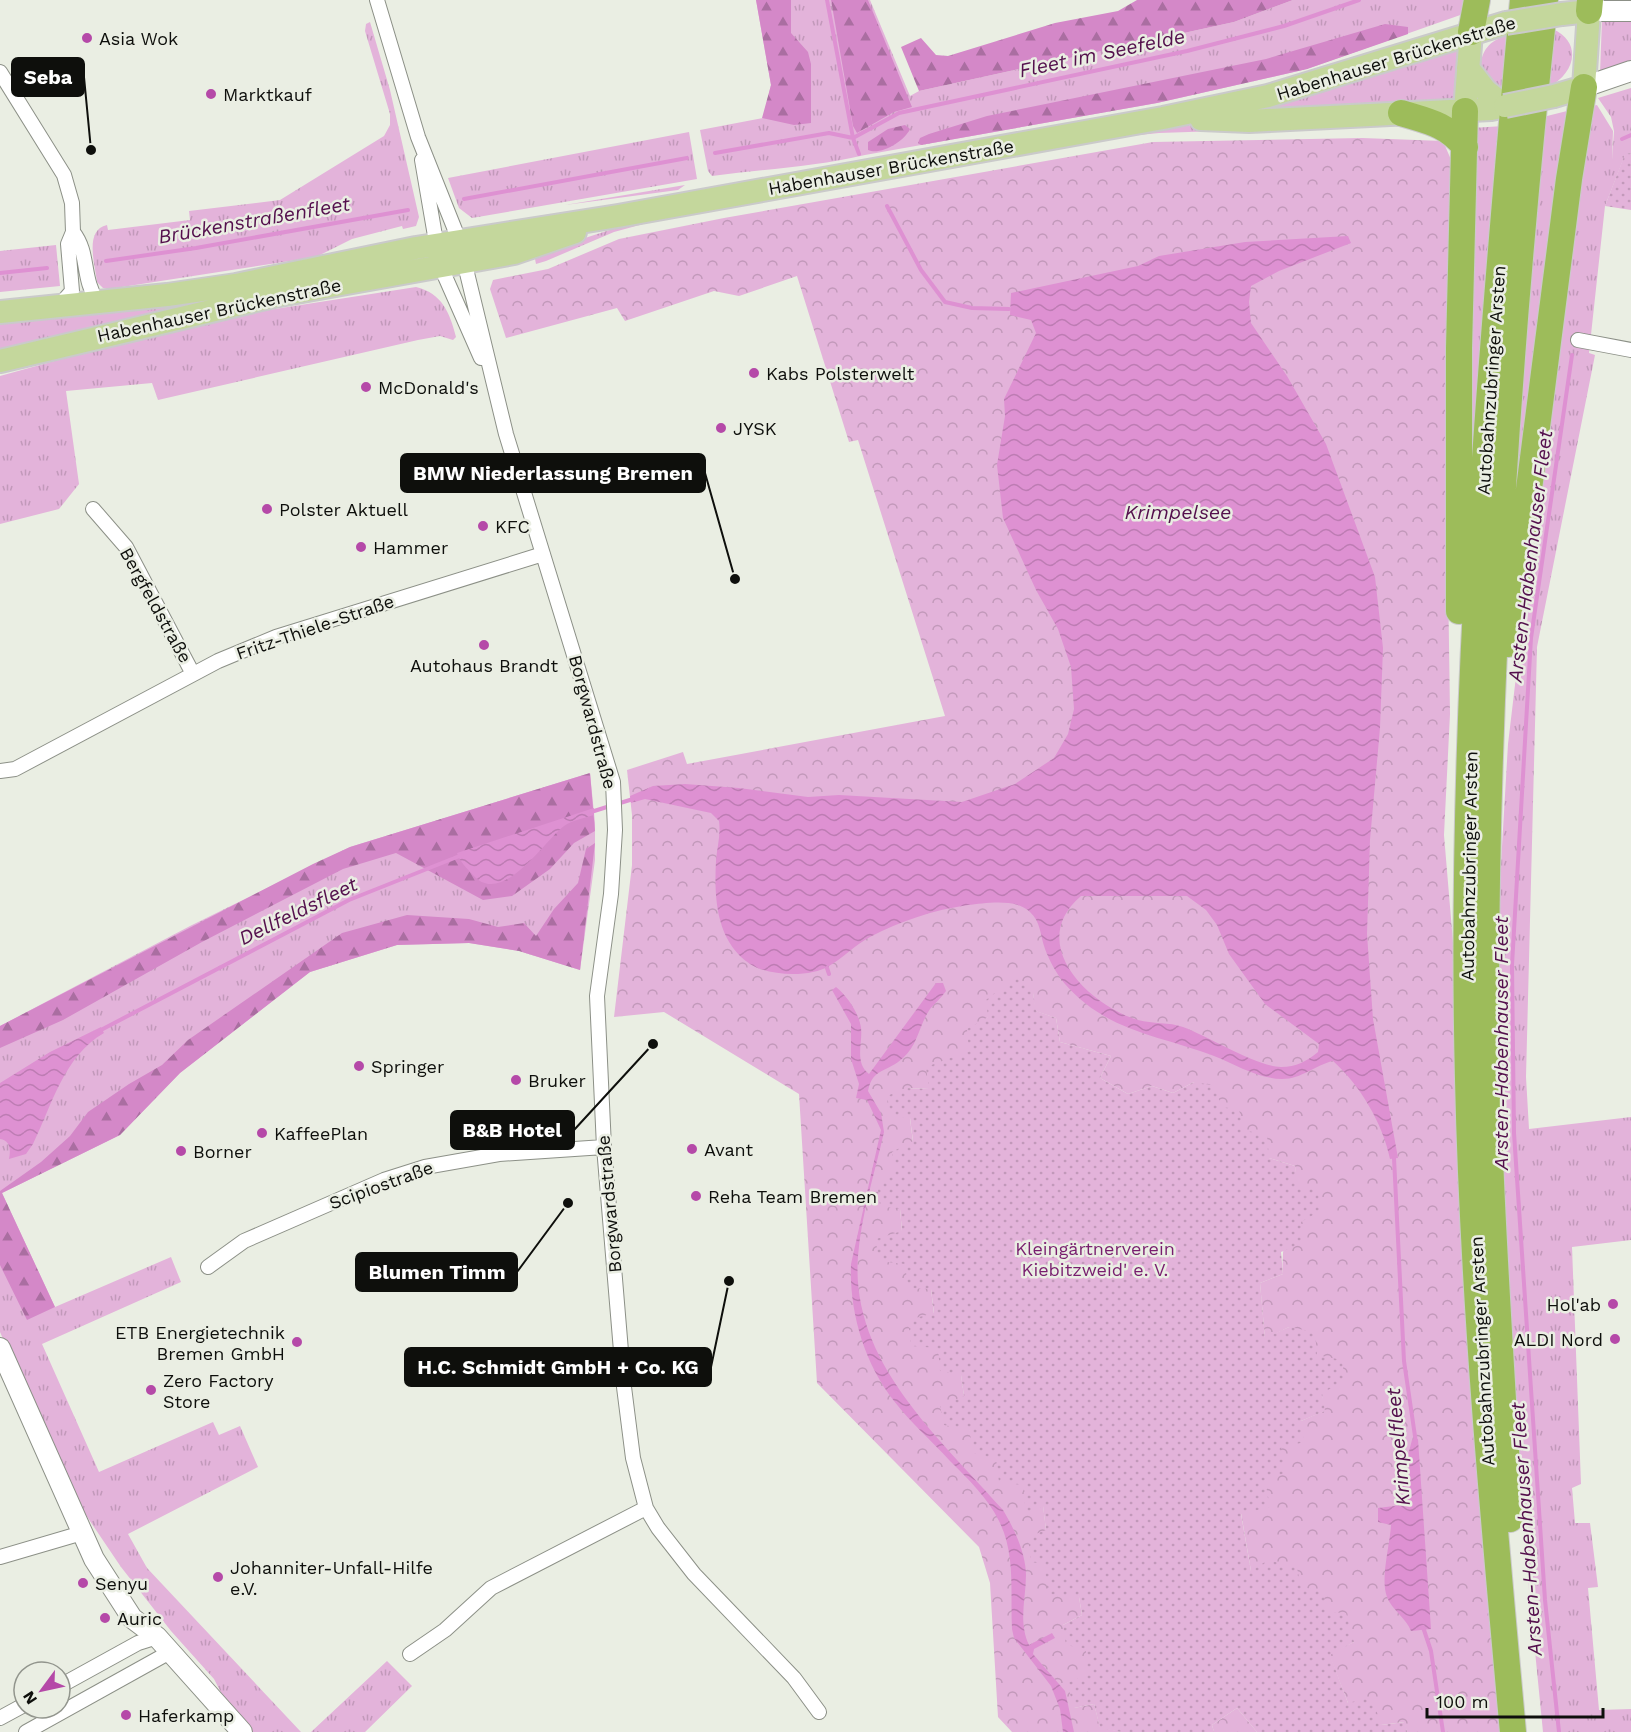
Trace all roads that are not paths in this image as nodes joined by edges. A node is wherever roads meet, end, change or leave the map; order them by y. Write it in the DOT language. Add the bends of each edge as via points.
graph roads {
  1 [pos="377,0"];
  2 [pos="1477,0"];
  3 [pos="1523,0"];
  4 [pos="1590,6"];
  5 [pos="1631,11"];
  6 [pos="1554,14"];
  7 [pos="1471,32"];
  8 [pos="1585,57"];
  9 [pos="1468,68"];
  10 [pos="1631,71"];
  11 [pos="0,72"];
  12 [pos="1584,87"];
  13 [pos="1496,104"];
  14 [pos="1465,111"];
  15 [pos="1392,113"];
  16 [pos="1431,117"];
  17 [pos="1163,118"];
  18 [pos="418,137"];
  19 [pos="1465,147"];
  20 [pos="74,232"];
  21 [pos="461,251"];
  22 [pos="438,255"];
  23 [pos="98,303"];
  24 [pos="59,306"];
  25 [pos="0,312"];
  26 [pos="1578,340"];
  27 [pos="1631,350"];
  28 [pos="0,361"];
  29 [pos="497,394"];
  30 [pos="93,509"];
  31 [pos="543,554"];
  32 [pos="193,674"];
  33 [pos="1480,717"];
  34 [pos="0,771"];
  35 [pos="604,1147"];
  36 [pos="208,1267"];
  37 [pos="0,1348"];
  38 [pos="646,1508"];
  39 [pos="82,1533"];
  40 [pos="0,1557"];
  41 [pos="157,1638"];
  42 [pos="170,1652"];
  43 [pos="410,1654"];
  44 [pos="72,1679"];
  45 [pos="819,1712"];
  46 [pos="38,1720"];
  47 [pos="40,1724"];
  48 [pos="26,1732"];
  49 [pos="242,1732"];
  50 [pos="1513,1732"];
  51 [pos="1528,1732"];
  1 -- 18 [label="street"];
  2 -- 7 [label="highway"];
  3 -- 33 [label="highway, Autobahnzubringer Arsten" via="1483,475"];
  4 -- 5 [label="street, Habenhauser Brückenstraße"];
  4 -- 6 [label="main road, Habenhauser Brückenstraße"];
  4 -- 8 [label="main road"];
  6 -- 7 [label="main road, Habenhauser Brückenstraße, bridge"];
  6 -- 8 [label="main road"];
  6 -- 33 [label="highway, Autobahnzubringer Arsten" via="1525,193"];
  7 -- 9 [label="main road"];
  7 -- 17 [label="main road, Habenhauser Brückenstraße" via="1268,96"];
  8 -- 12 [label="main road"];
  9 -- 13 [label="main road"];
  9 -- 14 [label="main road"];
  10 -- 12 [label="street"];
  11 -- 20 [label="street" via="64,175 72,202"];
  12 -- 13 [label="main road, bridge" via="1554,96"];
  12 -- 33 [label="highway" via="1567,191 1506,668"];
  13 -- 14 [label="main road"];
  14 -- 16 [label="main road"];
  14 -- 19 [label="highway"];
  15 -- 16 [label="highway"];
  15 -- 17 [label="main road, Habenhauser Brückenstraße" via="1249,121"];
  16 -- 19 [label="highway"];
  17 -- 21 [label="main road, Habenhauser Brückenstraße" via="618,216"];
  18 -- 21 [label="street, Borgwardstraße"];
  18 -- 22 [label="street, Borgwardstraße"];
  19 -- 33 [label="highway" via="1459,360 1459,635"];
  20 -- 23 [label="street" via="81,243 88,287"];
  20 -- 24 [label="street" via="68,244 72,291"];
  21 -- 22 [label="main road, Habenhauser Brückenstraße"];
  21 -- 29 [label="street, Borgwardstraße"];
  22 -- 23 [label="main road, Habenhauser Brückenstraße"];
  22 -- 28 [label="main road, Habenhauser Brückenstraße"];
  22 -- 29 [label="street, Borgwardstraße"];
  23 -- 24 [label="main road, Habenhauser Brückenstraße"];
  24 -- 25 [label="main road, Habenhauser Brückenstraße"];
  26 -- 27 [label="street"];
  29 -- 31 [label="street, Borgwardstraße"];
  30 -- 32 [label="street, Bergfeldstraße" via="126,547"];
  31 -- 32 [label="street, Fritz-Thiele-Straße" via="276,637"];
  31 -- 35 [label="street, Borgwardstraße" via="613,785 611,894 597,996"];
  32 -- 34 [label="street, Fritz-Thiele-Straße" via="15,769"];
  33 -- 50 [label="highway, Autobahnzubringer Arsten" via="1467,953 1468,1092 1482,1388"];
  33 -- 51 [label="highway, Autobahnzubringer Arsten" via="1489,1155 1511,1529"];
  35 -- 36 [label="street, Scipiostraße" via="499,1154 424,1167 384,1180 244,1241"];
  35 -- 38 [label="street, Borgwardstraße" via="624,1387 633,1458"];
  37 -- 39 [label="street"];
  38 -- 43 [label="street" via="491,1588 445,1630"];
  38 -- 45 [label="street, Borgwardstraße" via="694,1574 794,1678"];
  39 -- 40 [label="street"];
  39 -- 41 [label="street" via="132,1618"];
  41 -- 42 [label="street"];
  41 -- 44 [label="street" via="138,1643"];
  42 -- 47 [label="street"];
  42 -- 49 [label="street"];
  46 -- 47 [label="street"];
  47 -- 48 [label="street"];
}
